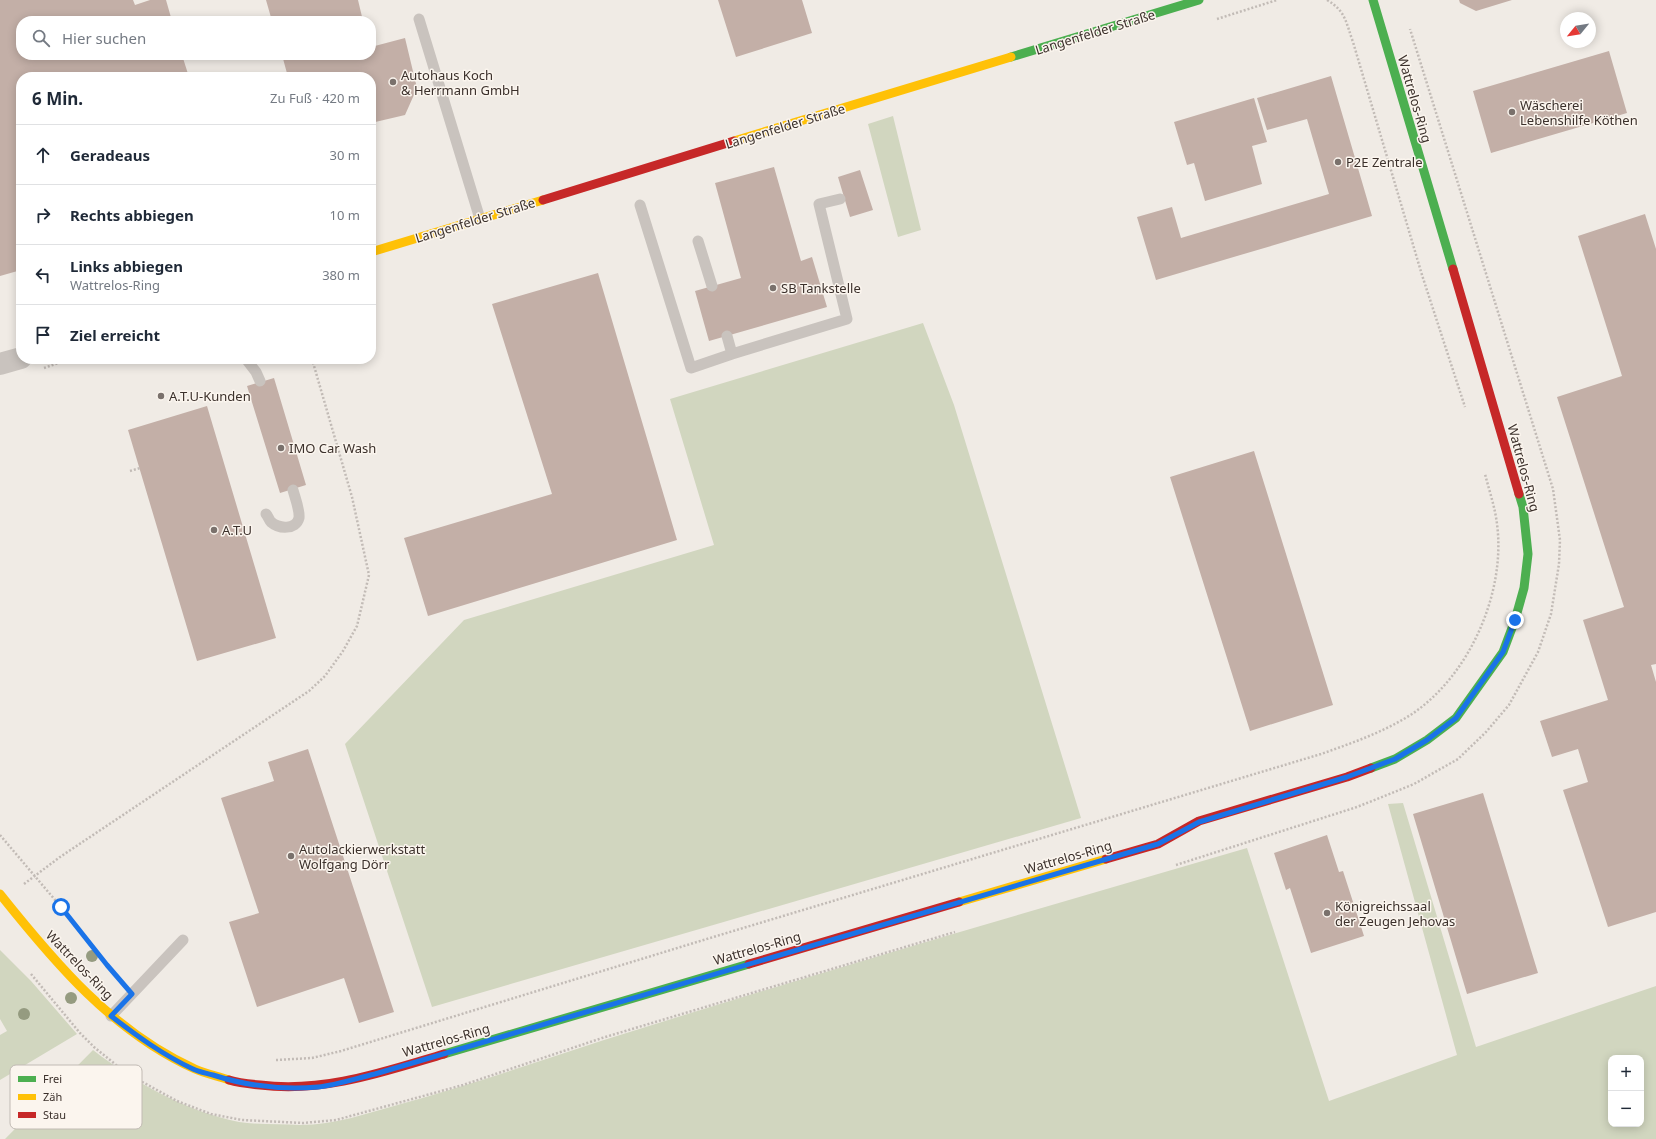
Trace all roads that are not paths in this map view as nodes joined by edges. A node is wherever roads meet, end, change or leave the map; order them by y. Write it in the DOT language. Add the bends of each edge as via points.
graph roads {
  1 [pos="1199,0"];
  2 [pos="1373,0"];
  3 [pos="419,19"];
  4 [pos="840,199"];
  5 [pos="640,205"];
  6 [pos="480,219"];
  7 [pos="698,241"];
  8 [pos="376,250"];
  9 [pos="712,286"];
  10 [pos="727,336"];
  11 [pos="732,354"];
  12 [pos="16,359"];
  13 [pos="0,364"];
  14 [pos="250,364"];
  15 [pos="260,381"];
  16 [pos="293,490"];
  17 [pos="266,514"];
  18 [pos="0,894"];
  19 [pos="183,940"];
  20 [pos="111,1016"];
  1 -- 6 [label="street, Langenfelder Straße"];
  2 -- 20 [label="street, Wattrelos-Ring" via="1523,507 1528,554 1524,588 1515,620 1503,652 1456,718 1427,740 1395,759 1347,777 1199,822 1158,844 375,1074 320,1087 282,1088 253,1085 194,1070 137,1036"];
  3 -- 6 [label="lane"];
  4 -- 11 [label="lane" via="819,204 847,319"];
  5 -- 11 [label="lane" via="691,368"];
  6 -- 8 [label="street, Langenfelder Straße"];
  7 -- 9 [label="lane"];
  10 -- 11 [label="lane"];
  12 -- 13 [label="street"];
  14 -- 15 [label="lane"];
  16 -- 17 [label="lane" via="299,516 292,527 283,527 271,522"];
  18 -- 20 [label="street, Wattrelos-Ring" via="49,956"];
  19 -- 20 [label="lane"];
}
